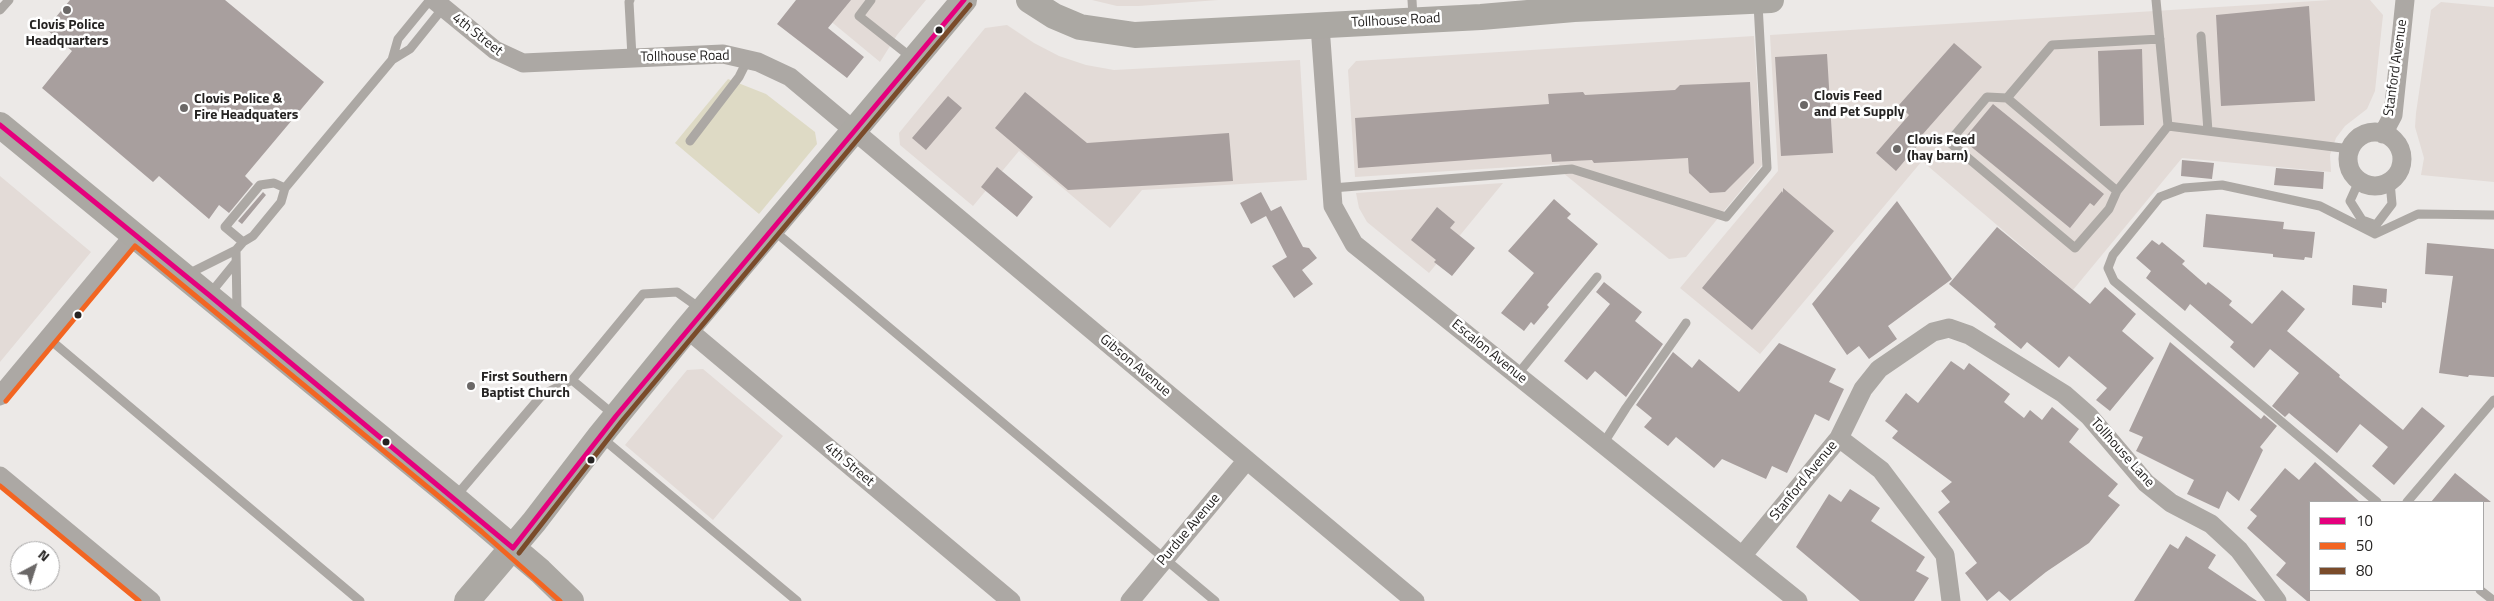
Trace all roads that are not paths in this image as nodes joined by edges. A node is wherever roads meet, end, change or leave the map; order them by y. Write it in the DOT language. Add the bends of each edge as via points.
graph roads {
  1 [pos="9,0"];
  2 [pos="630,0"];
  3 [pos="871,0"];
  4 [pos="964,0"];
  5 [pos="1029,0"];
  6 [pos="1764,0"];
  7 [pos="2156,0"];
  8 [pos="2405,0"];
  9 [pos="436,3"];
  10 [pos="1573,4"];
  11 [pos="0,10"];
  12 [pos="1413,10"];
  13 [pos="1320,26"];
  14 [pos="2201,36"];
  15 [pos="2160,39"];
  16 [pos="632,57"];
  17 [pos="748,58"];
  18 [pos="914,59"];
  19 [pos="392,60"];
  20 [pos="524,63"];
  21 [pos="2007,98"];
  22 [pos="0,125"];
  23 [pos="2168,126"];
  24 [pos="853,131"];
  25 [pos="2208,131"];
  26 [pos="2383,134"];
  27 [pos="690,141"];
  28 [pos="2350,149"];
  29 [pos="2359,182"];
  30 [pos="2390,182"];
  31 [pos="285,188"];
  32 [pos="1332,188"];
  33 [pos="2117,191"];
  34 [pos="2494,215"];
  35 [pos="771,229"];
  36 [pos="2376,230"];
  37 [pos="134,234"];
  38 [pos="243,242"];
  39 [pos="236,250"];
  40 [pos="236,264"];
  41 [pos="186,275"];
  42 [pos="1597,277"];
  43 [pos="209,295"];
  44 [pos="238,318"];
  45 [pos="695,320"];
  46 [pos="1686,323"];
  47 [pos="1949,328"];
  48 [pos="48,338"];
  49 [pos="1517,375"];
  50 [pos="572,380"];
  51 [pos="0,396"];
  52 [pos="2494,400"];
  53 [pos="616,416"];
  54 [pos="600,436"];
  55 [pos="1839,438"];
  56 [pos="1603,444"];
  57 [pos="1247,460"];
  58 [pos="0,476"];
  59 [pos="454,498"];
  60 [pos="2376,501"];
  61 [pos="2407,501"];
  62 [pos="513,548"];
  63 [pos="1742,556"];
  64 [pos="1165,559"];
  65 [pos="2481,591"];
  66 [pos="151,601"];
  67 [pos="360,601"];
  68 [pos="468,601"];
  69 [pos="571,601"];
  70 [pos="798,601"];
  71 [pos="1011,601"];
  72 [pos="1130,601"];
  73 [pos="1215,601"];
  74 [pos="1416,601"];
  75 [pos="1798,601"];
  76 [pos="1951,601"];
  77 [pos="2277,601"];
  78 [pos="2494,601"];
  1 -- 11 [label="lane"];
  2 -- 16 [label="lane"];
  3 -- 18 [label="lane" via="859,16"];
  4 -- 18 [label="main road"];
  5 -- 13 [label="main road, Tollhouse Road" via="1080,28 1135,35"];
  6 -- 10 [label="main road, Tollhouse Road"];
  6 -- 32 [label="lane" via="1767,168 1726,217 1572,169"];
  7 -- 15 [label="lane"];
  8 -- 26 [label="street, Stanford Avenue" via="2393,115"];
  9 -- 19 [label="lane" via="410,49"];
  9 -- 19 [label="lane" via="398,39"];
  9 -- 20 [label="street, 4th Street" via="495,50"];
  10 -- 12 [label="main road, Tollhouse Road"];
  12 -- 13 [label="main road, Tollhouse Road"];
  13 -- 32 [label="street, Escalon Avenue"];
  14 -- 25 [label="lane"];
  15 -- 21 [label="lane" via="2052,45"];
  15 -- 23 [label="lane"];
  16 -- 17 [label="street, Tollhouse Road" via="723,54"];
  16 -- 20 [label="street, Tollhouse Road"];
  17 -- 24 [label="street, Tollhouse Road" via="790,77"];
  17 -- 27 [label="lane" via="739,77"];
  18 -- 24 [label="main road"];
  19 -- 31 [label="lane"];
  21 -- 33 [label="lane"];
  21 -- 33 [label="lane" via="1986,97 1949,142 2074,248 2109,209"];
  22 -- 37 [label="main road"];
  23 -- 25 [label="lane"];
  23 -- 33 [label="lane"];
  24 -- 35 [label="main road"];
  24 -- 57 [label="street, Gibson Avenue"];
  25 -- 28 [label="lane"];
  26 -- 28 [label="street" via="2361,136"];
  26 -- 30 [label="street" via="2395,141 2402,158"];
  28 -- 29 [label="street" via="2348,167"];
  29 -- 30 [label="street" via="2374,186"];
  29 -- 36 [label="lane" via="2350,200 2362,220"];
  30 -- 36 [label="lane" via="2392,204"];
  31 -- 38 [label="lane" via="281,202 253,236"];
  31 -- 38 [label="lane" via="274,183 260,185 225,226"];
  32 -- 49 [label="street, Escalon Avenue" via="1333,206 1354,244"];
  34 -- 36 [label="lane" via="2418,214"];
  35 -- 45 [label="main road"];
  35 -- 64 [label="lane"];
  36 -- 60 [label="lane" via="2320,206 2222,185 2184,188 2160,197 2113,255 2108,268 2114,281"];
  37 -- 41 [label="main road"];
  37 -- 48 [label="street"];
  38 -- 39 [label="lane"];
  39 -- 40 [label="lane"];
  39 -- 41 [label="lane"];
  40 -- 43 [label="lane"];
  40 -- 44 [label="lane"];
  41 -- 43 [label="main road"];
  42 -- 49 [label="lane"];
  43 -- 44 [label="main road"];
  44 -- 59 [label="main road"];
  45 -- 50 [label="lane" via="677,292 643,294"];
  45 -- 53 [label="main road"];
  45 -- 71 [label="street, 4th Street"];
  46 -- 56 [label="lane"];
  47 -- 55 [label="street, Stanford Avenue" via="1933,332 1879,369 1863,389"];
  47 -- 77 [label="street, Tollhouse Lane" via="1969,335 2064,394 2089,416 2146,483 2171,503 2211,524 2239,550"];
  48 -- 51 [label="street"];
  48 -- 67 [label="lane"];
  49 -- 56 [label="street, Escalon Avenue"];
  50 -- 53 [label="lane"];
  50 -- 59 [label="lane" via="542,395"];
  52 -- 61 [label="lane"];
  53 -- 54 [label="main road"];
  54 -- 62 [label="main road"];
  54 -- 70 [label="lane"];
  55 -- 63 [label="street, Stanford Avenue"];
  55 -- 76 [label="street" via="1881,470 1945,555"];
  56 -- 63 [label="street, Escalon Avenue"];
  57 -- 64 [label="street, Purdue Avenue"];
  57 -- 74 [label="street, Gibson Avenue"];
  58 -- 66 [label="street"];
  59 -- 62 [label="main road"];
  62 -- 68 [label="main road"];
  62 -- 69 [label="main road"];
  63 -- 75 [label="street, Escalon Avenue"];
  64 -- 72 [label="street, Purdue Avenue"];
  64 -- 73 [label="lane"];
  65 -- 78 [label="lane"];
}
